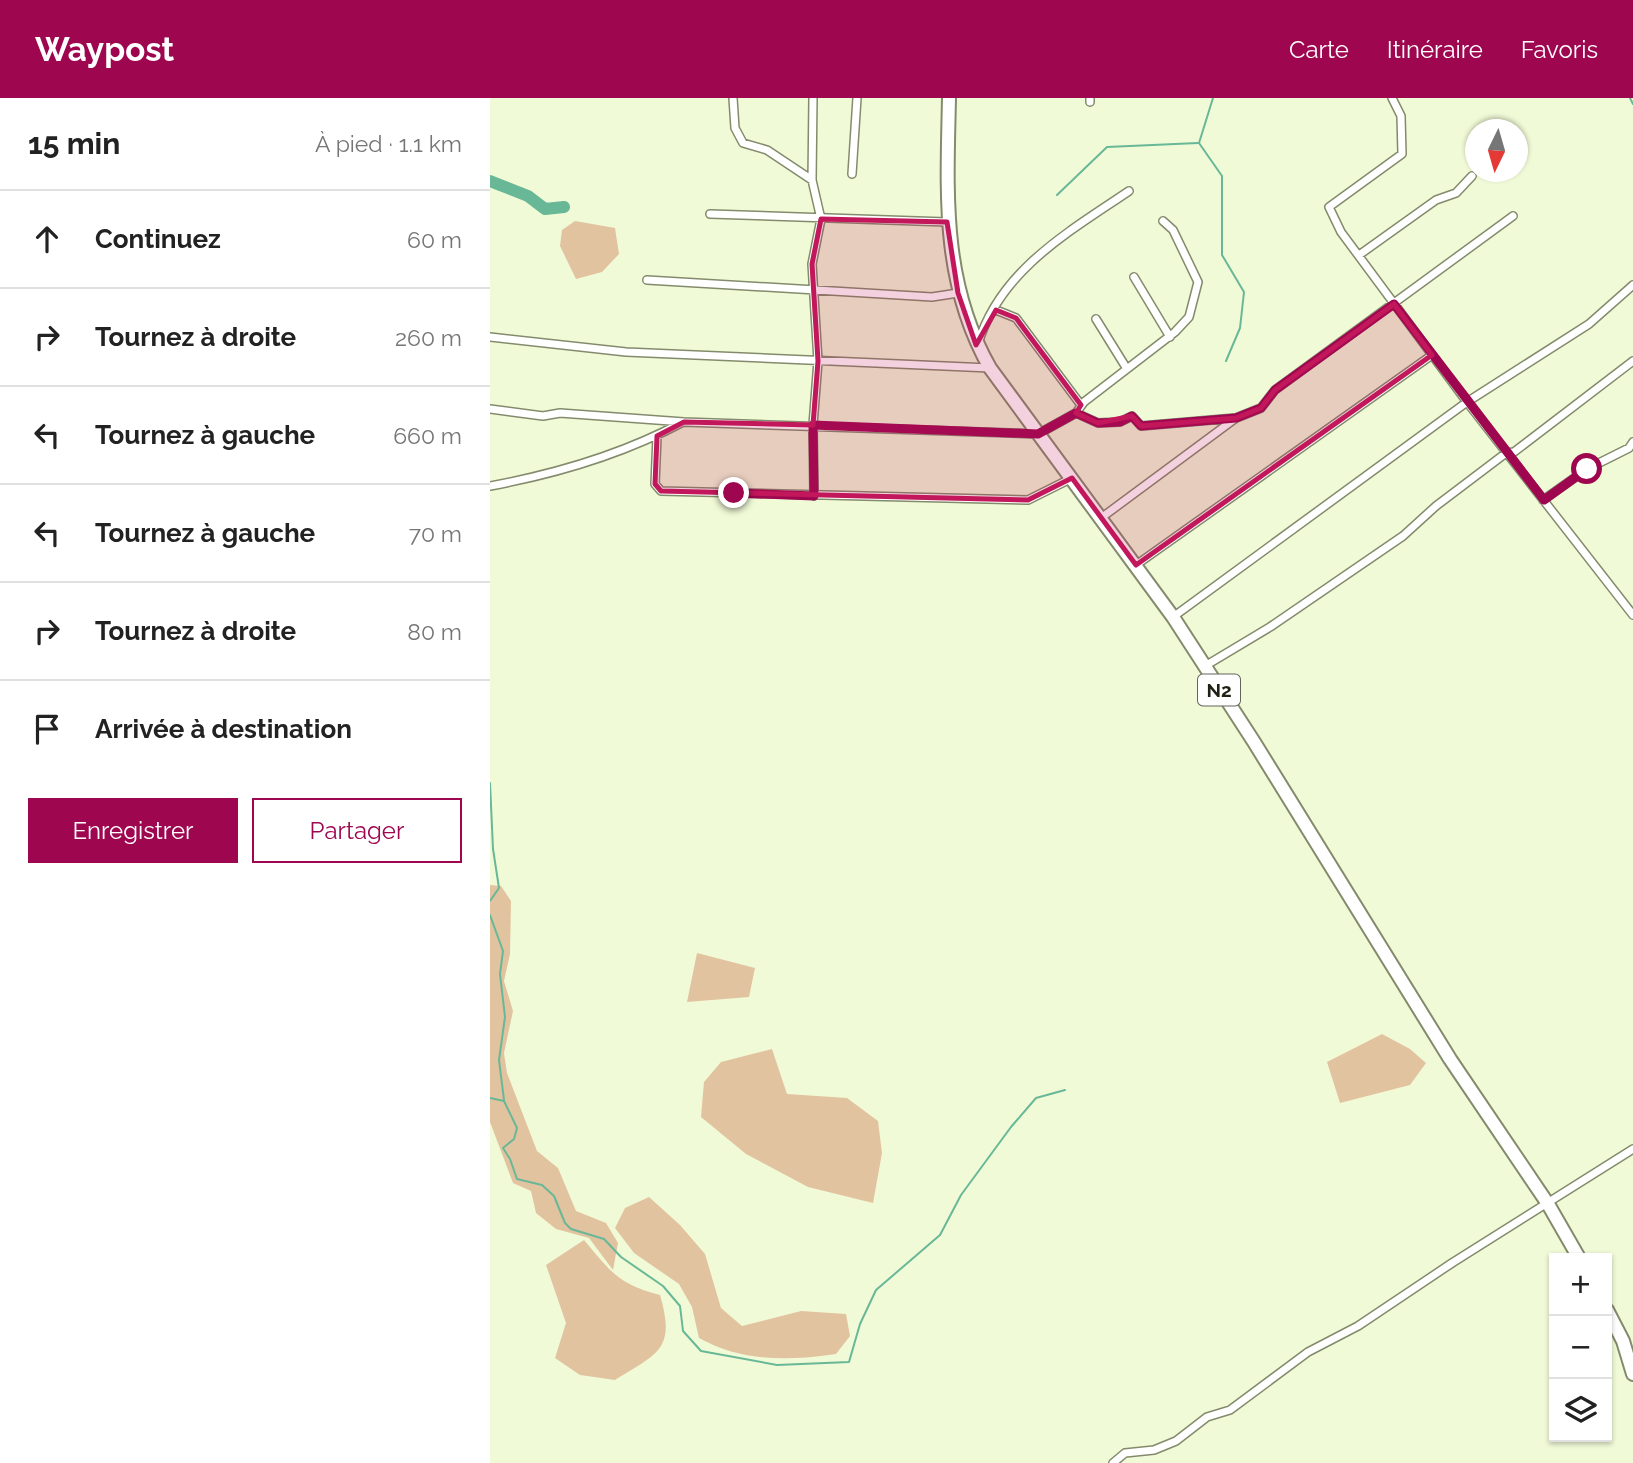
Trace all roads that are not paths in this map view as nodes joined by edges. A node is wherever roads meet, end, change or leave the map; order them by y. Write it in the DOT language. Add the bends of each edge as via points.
graph roads {
  1 [pos="733,98"];
  2 [pos="813,98"];
  3 [pos="857,98"];
  4 [pos="949,98"];
  5 [pos="1392,98"];
  6 [pos="852,174"];
  7 [pos="811,180"];
  8 [pos="1466,182"];
  9 [pos="1129,191"];
  10 [pos="710,214"];
  11 [pos="1513,216"];
  12 [pos="821,219"];
  13 [pos="1164,221"];
  14 [pos="947,222"];
  15 [pos="1359,255"];
  16 [pos="1134,276"];
  17 [pos="647,280"];
  18 [pos="1633,285"];
  19 [pos="813,289"];
  20 [pos="958,293"];
  21 [pos="1394,304"];
  22 [pos="996,310"];
  23 [pos="1096,319"];
  24 [pos="490,337"];
  25 [pos="1170,337"];
  26 [pos="978,346"];
  27 [pos="1432,355"];
  28 [pos="1633,360"];
  29 [pos="818,361"];
  30 [pos="990,368"];
  31 [pos="1127,369"];
  32 [pos="1467,402"];
  33 [pos="1081,405"];
  34 [pos="490,409"];
  35 [pos="1076,413"];
  36 [pos="1236,418"];
  37 [pos="684,422"];
  38 [pos="813,425"];
  39 [pos="1038,434"];
  40 [pos="657,436"];
  41 [pos="1633,442"];
  42 [pos="1506,453"];
  43 [pos="1072,478"];
  44 [pos="490,486"];
  45 [pos="814,496"];
  46 [pos="1544,500"];
  47 [pos="1101,519"];
  48 [pos="1136,565"];
  49 [pos="1633,615"];
  50 [pos="1173,617"];
  51 [pos="1204,666"];
  52 [pos="1633,1149"];
  53 [pos="1548,1204"];
  54 [pos="1576,1253"];
  55 [pos="1610,1316"];
  56 [pos="1633,1374"];
  57 [pos="1113,1463"];
  1 -- 7 [label="street" via="735,128 743,143 767,150"];
  2 -- 7 [label="street"];
  3 -- 6 [label="street"];
  4 -- 14 [label="highway, N2"];
  5 -- 15 [label="street" via="1401,116 1402,154 1329,207"];
  7 -- 12 [label="street"];
  8 -- 15 [label="street"];
  9 -- 22 [label="street" via="1055,241 1018,274"];
  10 -- 12 [label="street"];
  11 -- 21 [label="street"];
  12 -- 14 [label="street"];
  12 -- 19 [label="street" via="812,264"];
  13 -- 25 [label="street" via="1198,282 1189,317"];
  14 -- 20 [label="highway, N2"];
  15 -- 21 [label="street"];
  16 -- 25 [label="street"];
  17 -- 19 [label="street"];
  18 -- 32 [label="street" via="1590,324"];
  19 -- 20 [label="street" via="932,297"];
  19 -- 29 [label="street"];
  20 -- 26 [label="highway, N2"];
  21 -- 27 [label="street"];
  21 -- 36 [label="street" via="1275,390 1261,408"];
  22 -- 26 [label="street"];
  22 -- 33 [label="street" via="1016,318"];
  23 -- 31 [label="street"];
  24 -- 29 [label="street" via="626,352"];
  25 -- 31 [label="street"];
  26 -- 30 [label="highway, N2"];
  27 -- 32 [label="street"];
  27 -- 48 [label="street"];
  28 -- 42 [label="street" via="1514,452"];
  29 -- 30 [label="street"];
  29 -- 38 [label="street"];
  30 -- 39 [label="highway, N2"];
  31 -- 33 [label="street"];
  32 -- 42 [label="street"];
  32 -- 50 [label="street"];
  33 -- 35 [label="street"];
  34 -- 37 [label="street"];
  35 -- 36 [label="street" via="1098,423 1132,416 1141,426"];
  35 -- 39 [label="street"];
  36 -- 47 [label="street"];
  37 -- 38 [label="street"];
  37 -- 40 [label="street"];
  38 -- 39 [label="street"];
  38 -- 45 [label="street"];
  39 -- 43 [label="highway, N2"];
  40 -- 44 [label="street"];
  40 -- 45 [label="street" via="655,485 661,491"];
  41 -- 46 [label="street"];
  42 -- 46 [label="street"];
  42 -- 51 [label="street" via="1403,536"];
  43 -- 45 [label="street" via="1028,500"];
  43 -- 47 [label="highway, N2"];
  46 -- 49 [label="street"];
  47 -- 48 [label="highway, N2"];
  48 -- 50 [label="highway, N2"];
  50 -- 51 [label="highway, N2"];
  51 -- 53 [label="highway, N2" via="1450,1059"];
  52 -- 53 [label="street"];
  53 -- 54 [label="highway, N2"];
  53 -- 57 [label="street" via="1358,1326 1308,1352 1230,1410 1207,1417 1176,1441 1154,1450 1125,1453"];
  55 -- 56 [label="highway"];
}
